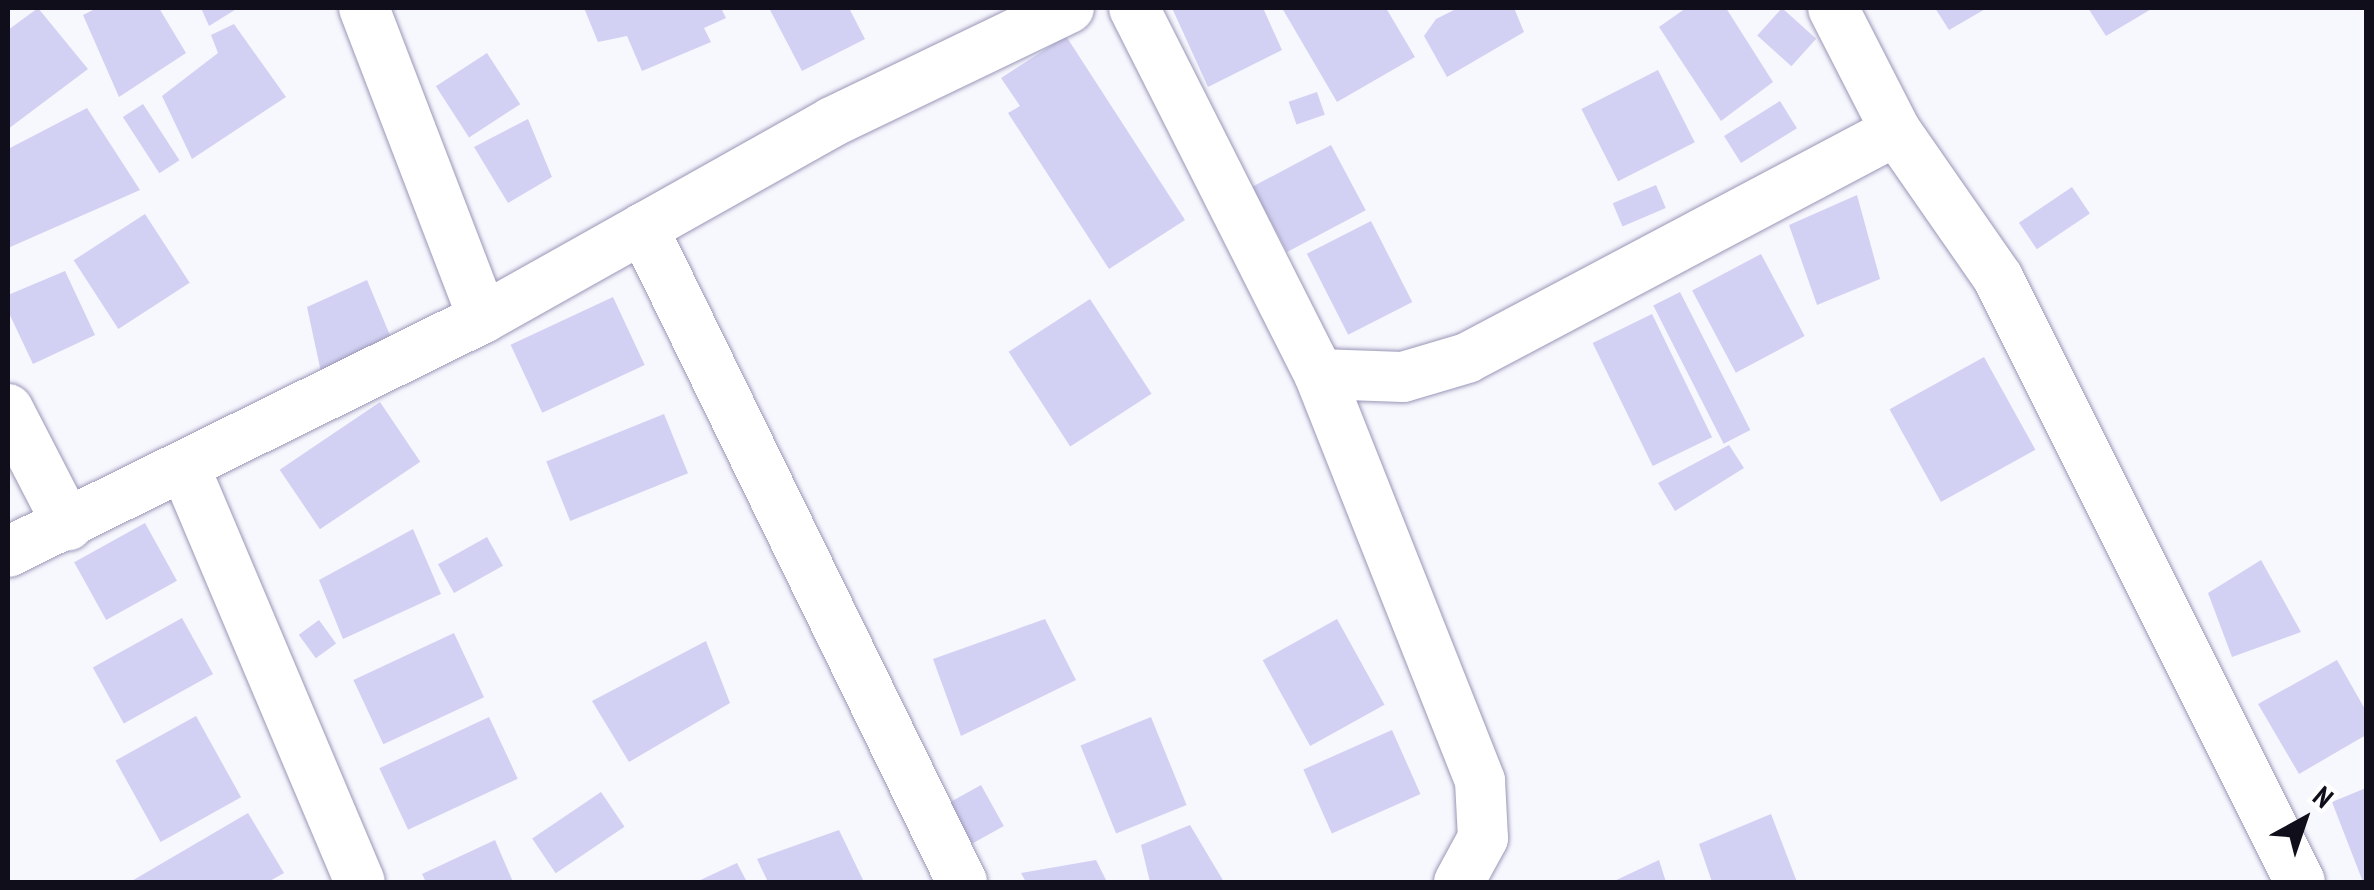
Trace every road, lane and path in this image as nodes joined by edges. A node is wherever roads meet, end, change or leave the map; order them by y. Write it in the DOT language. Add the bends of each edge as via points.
graph roads {
  1 [pos="364,8"];
  2 [pos="1069,8"];
  3 [pos="1134,8"];
  4 [pos="1833,8"];
  5 [pos="1896,132"];
  6 [pos="642,228"];
  7 [pos="483,318"];
  8 [pos="1319,374"];
  9 [pos="8,409"];
  10 [pos="185,468"];
  11 [pos="68,525"];
  12 [pos="8,552"];
  13 [pos="360,882"];
  14 [pos="962,882"];
  15 [pos="1459,882"];
  16 [pos="2300,882"];
  1 -- 7 [label="street"];
  2 -- 6 [label="street" via="832,122"];
  3 -- 8 [label="street"];
  4 -- 5 [label="street"];
  5 -- 8 [label="street" via="1467,358 1403,377"];
  5 -- 16 [label="street" via="1998,278"];
  6 -- 7 [label="street"];
  6 -- 14 [label="street"];
  7 -- 10 [label="street"];
  8 -- 15 [label="street" via="1480,781 1483,838"];
  9 -- 11 [label="street"];
  10 -- 11 [label="street"];
  10 -- 13 [label="street"];
  11 -- 12 [label="street"];
}
